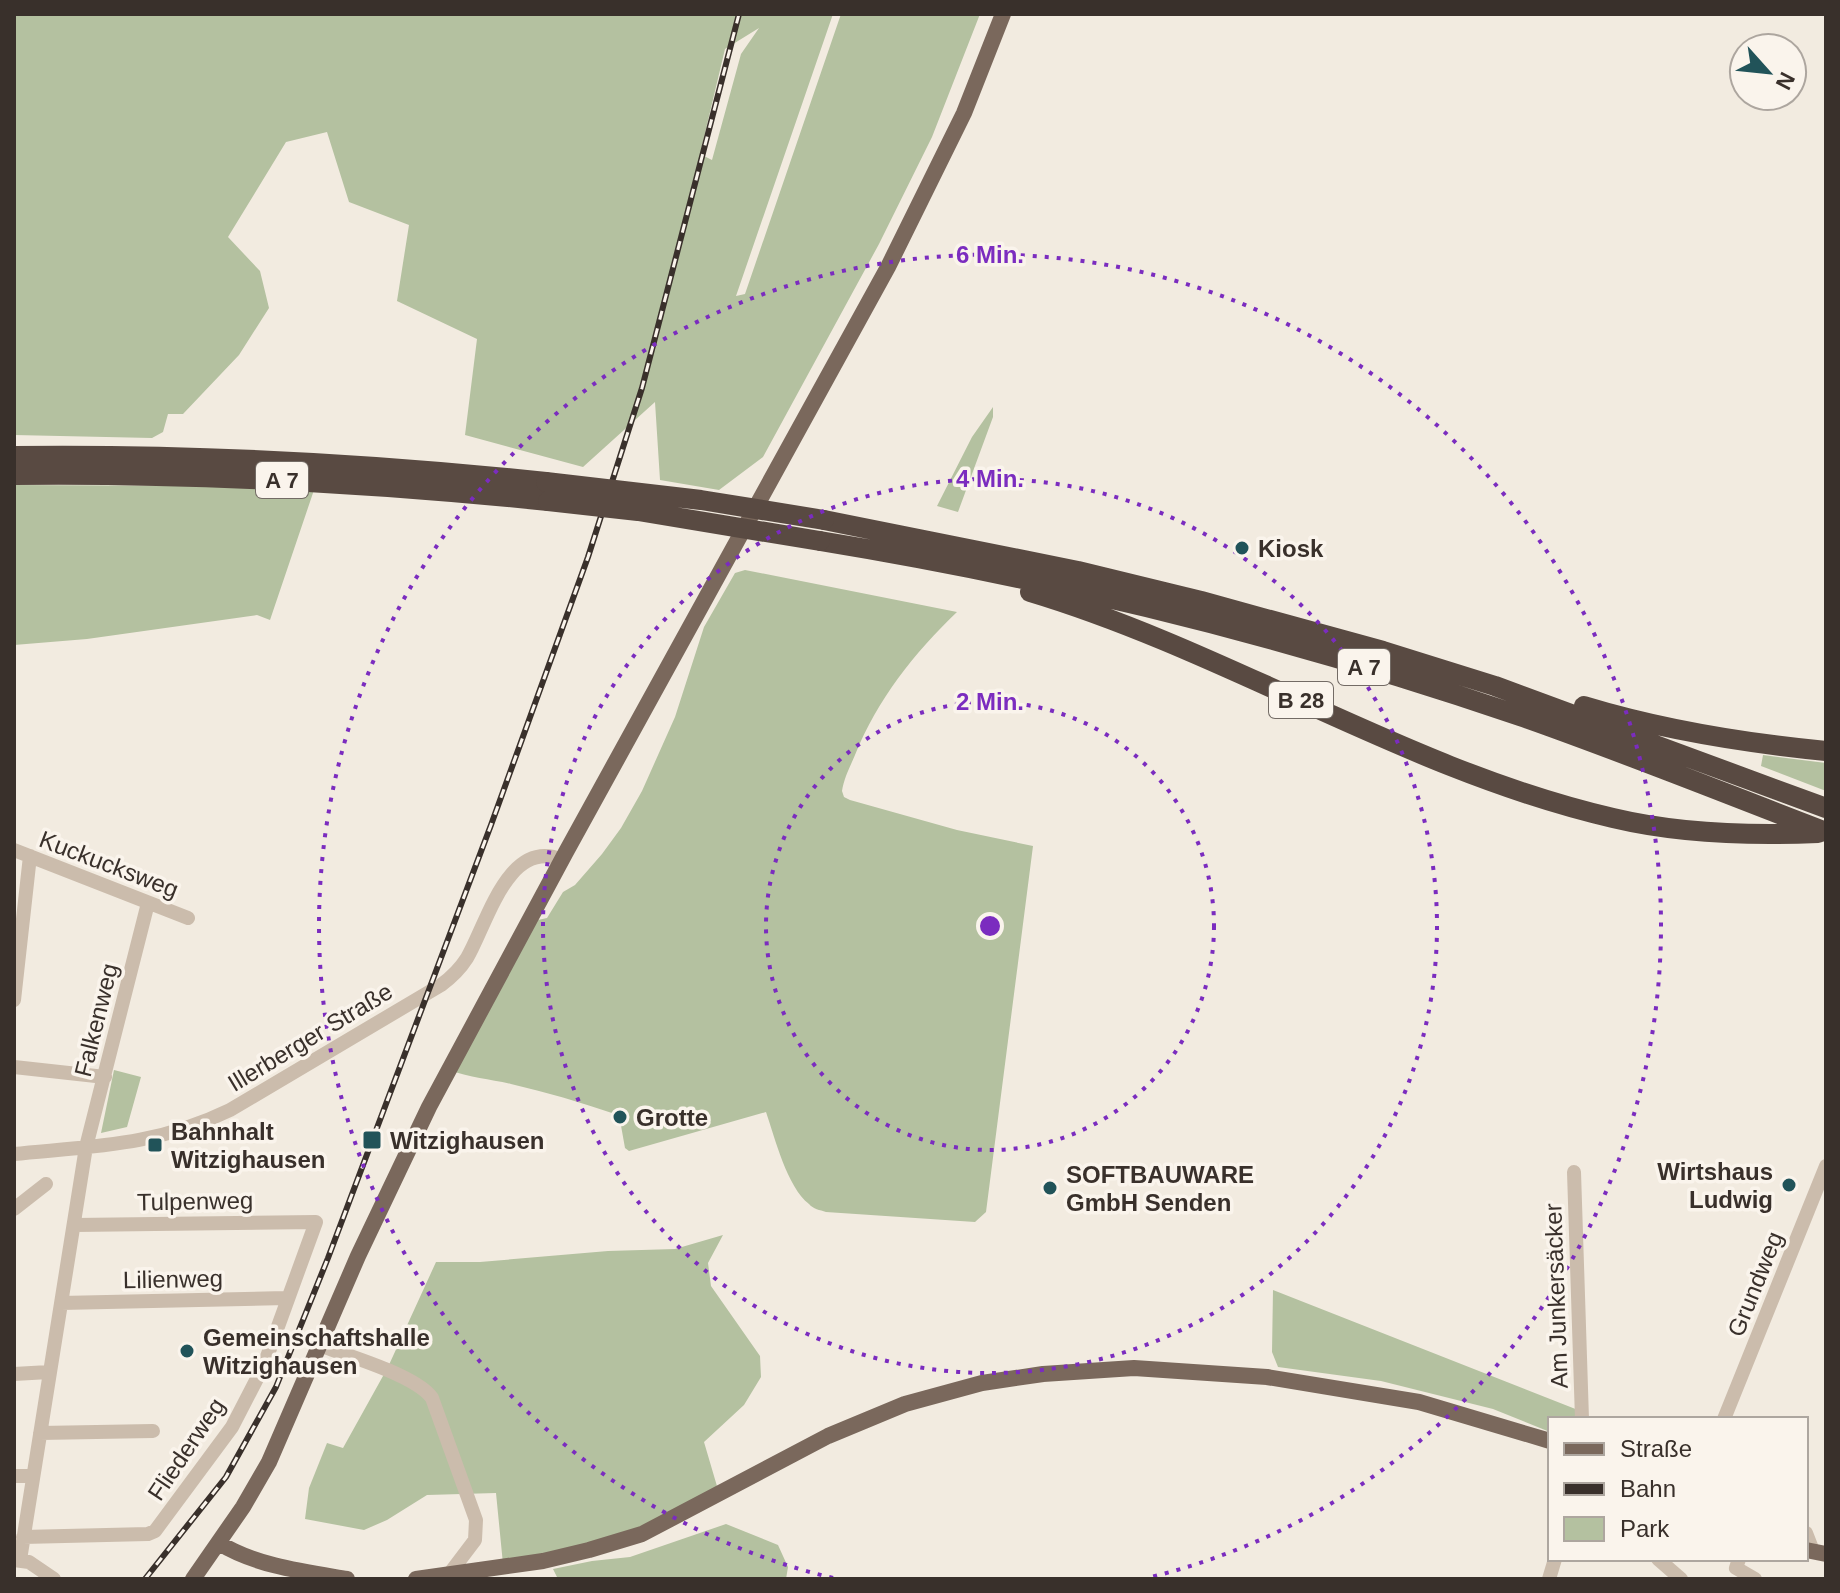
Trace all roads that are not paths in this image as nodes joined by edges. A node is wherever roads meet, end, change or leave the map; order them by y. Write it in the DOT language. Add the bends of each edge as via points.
graph roads {
  1 [pos="1003,14"];
  2 [pos="14,456"];
  3 [pos="14,475"];
  4 [pos="547,492"];
  5 [pos="908,555"];
  6 [pos="1495,686"];
  7 [pos="1826,751"];
  8 [pos="1822,806"];
  9 [pos="1820,830"];
  10 [pos="14,850"];
  11 [pos="30,856"];
  12 [pos="562,860"];
  13 [pos="148,903"];
  14 [pos="188,918"];
  15 [pos="18,926"];
  16 [pos="14,999"];
  17 [pos="14,1067"];
  18 [pos="105,1077"];
  19 [pos="86,1147"];
  20 [pos="14,1154"];
  21 [pos="1826,1166"];
  22 [pos="1574,1172"];
  23 [pos="46,1184"];
  24 [pos="14,1209"];
  25 [pos="316,1222"];
  26 [pos="75,1225"];
  27 [pos="286,1298"];
  28 [pos="61,1303"];
  29 [pos="321,1346"];
  30 [pos="49,1372"];
  31 [pos="14,1374"];
  32 [pos="1582,1417"];
  33 [pos="1725,1417"];
  34 [pos="153,1431"];
  35 [pos="40,1433"];
  36 [pos="1548,1440"];
  37 [pos="14,1476"];
  38 [pos="33,1476"];
  39 [pos="23,1537"];
  40 [pos="219,1543"];
  41 [pos="17,1560"];
  42 [pos="1660,1561"];
  43 [pos="1735,1569"];
  44 [pos="450,1573"];
  45 [pos="54,1579"];
  46 [pos="193,1579"];
  47 [pos="347,1579"];
  48 [pos="416,1579"];
  49 [pos="1681,1579"];
  50 [pos="1755,1579"];
  1 -- 12 [label="main road" via="964,113 888,267"];
  2 -- 4 [label="highway, A 7" via="230,458 366,466"];
  3 -- 4 [label="highway, A 7"];
  4 -- 5 [label="highway, A 7, bridge"];
  4 -- 6 [label="highway, A 7, bridge" via="701,500 1078,571"];
  5 -- 9 [label="highway, A 7" via="1073,589 1319,653 1654,764"];
  5 -- 9 [label="highway, B 28" via="1116,620 1460,771 1535,797 1665,828 1767,835"];
  6 -- 7 [label="highway" via="1511,685 1672,729"];
  6 -- 8 [label="highway, A 7"];
  10 -- 11 [label="street, Kuckucksweg"];
  11 -- 13 [label="street, Kuckucksweg"];
  11 -- 15 [label="street"];
  12 -- 19 [label="street, Illerberger Straße" via="539,856 516,867 468,955 441,985 202,1124 155,1138"];
  12 -- 29 [label="main road" via="429,1107"];
  13 -- 14 [label="street, Kuckucksweg"];
  13 -- 18 [label="street, Falkenweg"];
  15 -- 16 [label="street"];
  17 -- 18 [label="street"];
  18 -- 19 [label="street, Falkenweg"];
  19 -- 20 [label="street, Illerberger Straße"];
  19 -- 26 [label="street, Falkenweg"];
  21 -- 33 [label="street, Grundweg"];
  22 -- 32 [label="street, Am Junkersäcker"];
  23 -- 24 [label="street"];
  25 -- 26 [label="street, Tulpenweg"];
  25 -- 27 [label="street, Fliederweg"];
  26 -- 28 [label="street, Falkenweg"];
  27 -- 28 [label="street, Lilienweg"];
  27 -- 39 [label="street, Fliederweg" via="264,1365 232,1427 155,1531"];
  28 -- 30 [label="street, Falkenweg"];
  29 -- 40 [label="main road" via="269,1462"];
  29 -- 44 [label="street" via="412,1381 432,1398 476,1520 475,1540"];
  30 -- 31 [label="street"];
  30 -- 35 [label="street, Falkenweg"];
  34 -- 35 [label="street"];
  35 -- 38 [label="street, Falkenweg"];
  36 -- 44 [label="main road" via="1419,1402 1267,1377 1134,1368 1043,1374 982,1383 905,1404 828,1436 642,1534 543,1561"];
  37 -- 38 [label="street"];
  38 -- 39 [label="street, Falkenweg"];
  39 -- 41 [label="street, Falkenweg"];
  40 -- 46 [label="main road"];
  40 -- 47 [label="main road" via="252,1558"];
  41 -- 45 [label="street"];
  42 -- 49 [label="street"];
  43 -- 50 [label="street"];
  44 -- 48 [label="main road"];
}
